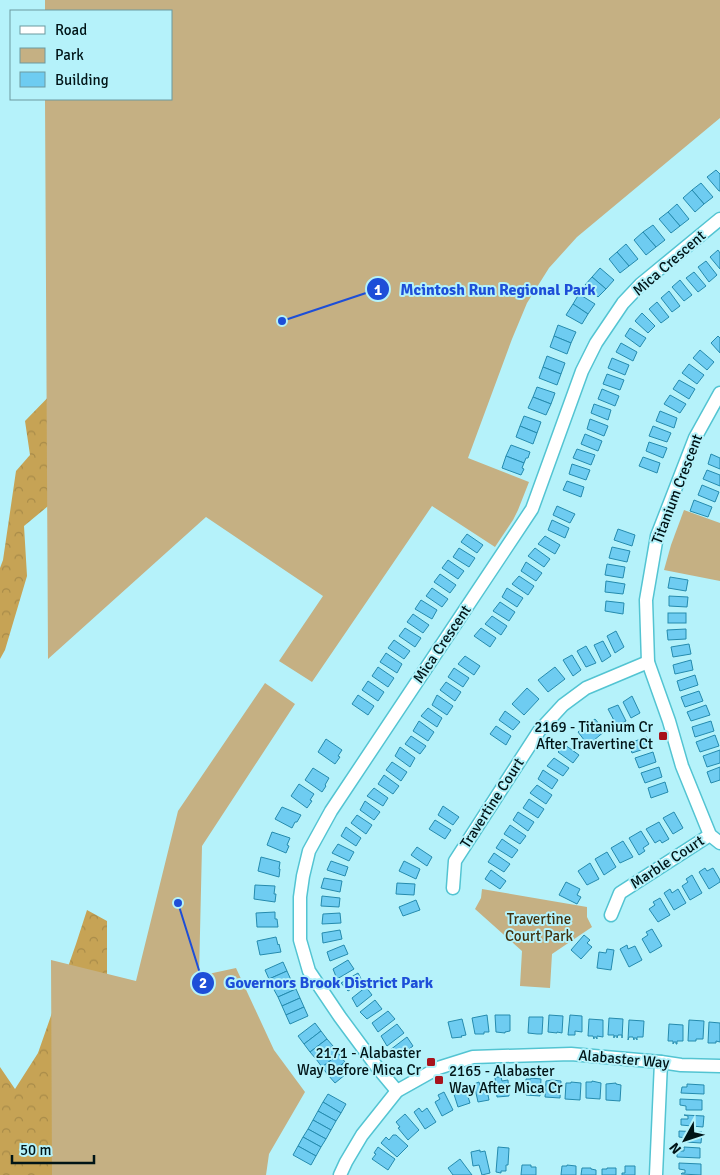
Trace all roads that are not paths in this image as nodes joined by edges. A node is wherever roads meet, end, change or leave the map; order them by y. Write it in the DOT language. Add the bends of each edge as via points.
graph roads {
  1 [pos="720,220"];
  2 [pos="720,393"];
  3 [pos="648,662"];
  4 [pos="710,835"];
  5 [pos="720,844"];
  6 [pos="453,888"];
  7 [pos="611,915"];
  8 [pos="661,1062"];
  9 [pos="720,1066"];
  10 [pos="397,1091"];
  11 [pos="340,1175"];
  12 [pos="656,1175"];
  1 -- 10 [label="street, Mica Crescent" via="641,284 596,344 582,372 532,509 331,811 309,851 300,897 300,940 309,971 340,1018"];
  2 -- 3 [label="street, Titanium Crescent" via="695,438 656,536 646,600"];
  3 -- 4 [label="street, Titanium Crescent" via="682,766"];
  3 -- 6 [label="street, Travertine Court" via="586,688 562,705 539,731 455,861"];
  4 -- 5 [label="street, Titanium Crescent"];
  4 -- 7 [label="street, Marble Court" via="620,893"];
  8 -- 9 [label="street, Alabaster Way"];
  8 -- 10 [label="street, Alabaster Way" via="571,1054 473,1056 438,1068"];
  8 -- 12 [label="street"];
  10 -- 11 [label="street, Alabaster Way" via="362,1136"];
}
